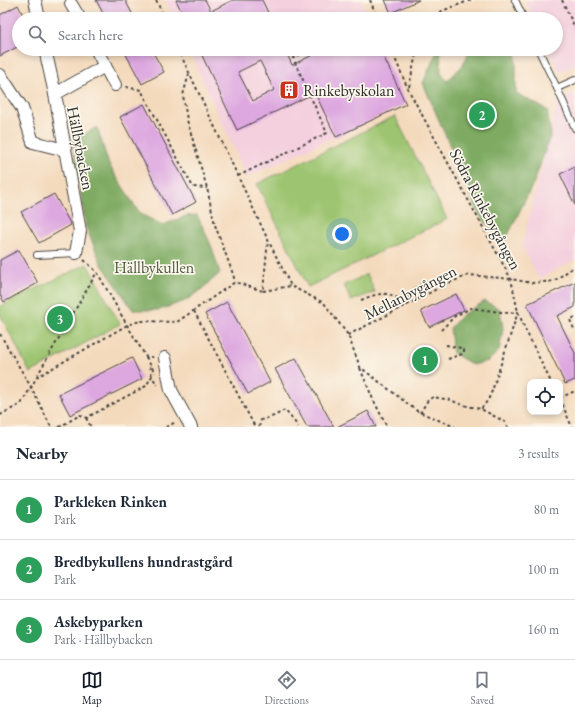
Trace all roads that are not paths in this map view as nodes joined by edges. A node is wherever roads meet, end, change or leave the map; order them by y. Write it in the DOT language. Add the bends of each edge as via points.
graph roads {
  1 [pos="35,0"];
  2 [pos="516,0"];
  3 [pos="71,4"];
  4 [pos="38,12"];
  5 [pos="76,12"];
  6 [pos="521,12"];
  7 [pos="47,56"];
  8 [pos="100,56"];
  9 [pos="541,56"];
  10 [pos="105,66"];
  11 [pos="0,75"];
  12 [pos="575,80"];
  13 [pos="115,85"];
  14 [pos="557,88"];
  15 [pos="55,94"];
  16 [pos="575,128"];
  17 [pos="64,150"];
  18 [pos="76,253"];
  19 [pos="37,255"];
  20 [pos="165,358"];
  21 [pos="191,427"];
  1 -- 4 [label="street"];
  2 -- 6 [label="lane"];
  3 -- 5 [label="street"];
  7 -- 15 [label="street, Hällbybacken"];
  8 -- 10 [label="street"];
  9 -- 14 [label="lane"];
  10 -- 13 [label="street"];
  10 -- 15 [label="street"];
  11 -- 17 [label="street" via="22,108 33,142"];
  12 -- 14 [label="lane"];
  14 -- 16 [label="lane"];
  15 -- 17 [label="street, Hällbybacken"];
  17 -- 18 [label="street, Hällbybacken" via="80,231"];
  18 -- 19 [label="lane"];
  20 -- 21 [label="street" via="171,390"];
}
